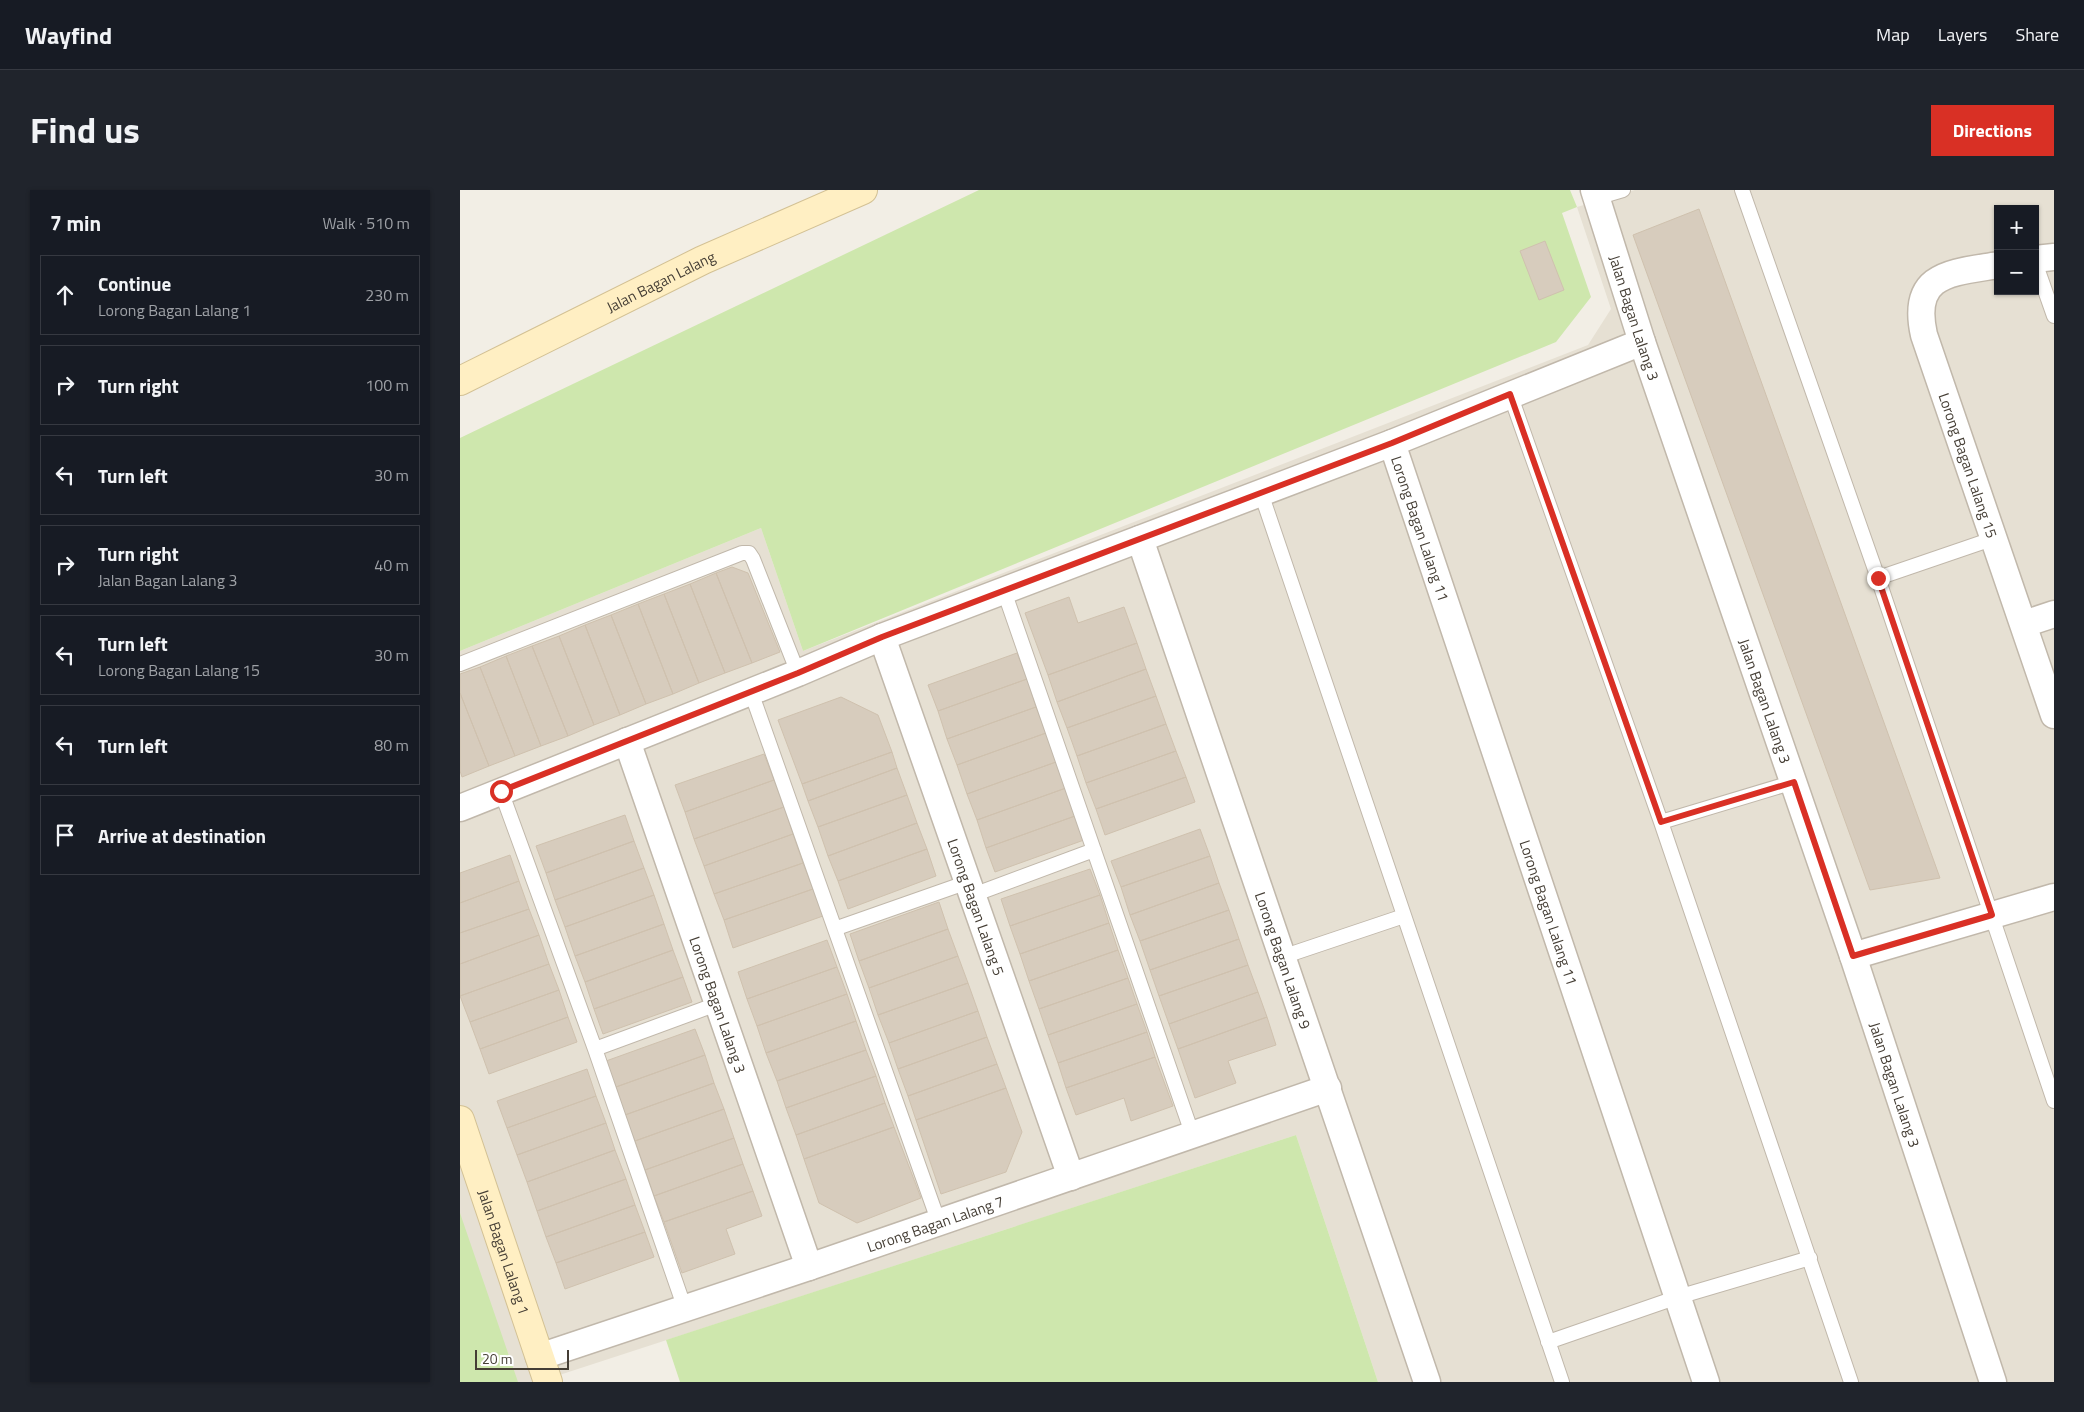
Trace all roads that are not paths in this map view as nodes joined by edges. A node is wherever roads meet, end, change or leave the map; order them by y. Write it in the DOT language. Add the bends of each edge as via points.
graph roads {
  1 [pos="863,190"];
  2 [pos="1623,190"];
  3 [pos="1742,190"];
  4 [pos="1595,194"];
  5 [pos="2054,257"];
  6 [pos="2039,260"];
  7 [pos="1994,267"];
  8 [pos="2039,273"];
  9 [pos="2054,316"];
  10 [pos="1642,342"];
  11 [pos="460,381"];
  12 [pos="1510,394"];
  13 [pos="1392,443"];
  14 [pos="1261,493"];
  15 [pos="1995,538"];
  16 [pos="1140,539"];
  17 [pos="1878,578"];
  18 [pos="1004,591"];
  19 [pos="2054,614"];
  20 [pos="2024,624"];
  21 [pos="882,637"];
  22 [pos="460,664"];
  23 [pos="798,673"];
  24 [pos="751,692"];
  25 [pos="2054,715"];
  26 [pos="628,741"];
  27 [pos="1794,782"];
  28 [pos="501,791"];
  29 [pos="460,808"];
  30 [pos="1661,822"];
  31 [pos="1094,850"];
  32 [pos="970,889"];
  33 [pos="2054,897"];
  34 [pos="1992,915"];
  35 [pos="1404,916"];
  36 [pos="837,928"];
  37 [pos="1282,956"];
  38 [pos="1853,956"];
  39 [pos="718,1004"];
  40 [pos="595,1049"];
  41 [pos="1328,1088"];
  42 [pos="2054,1101"];
  43 [pos="460,1120"];
  44 [pos="1193,1136"];
  45 [pos="1071,1178"];
  46 [pos="939,1222"];
  47 [pos="1810,1258"];
  48 [pos="809,1268"];
  49 [pos="1678,1298"];
  50 [pos="685,1309"];
  51 [pos="1548,1342"];
  52 [pos="544,1370"];
  53 [pos="1427,1382"];
  54 [pos="1562,1382"];
  55 [pos="1706,1382"];
  56 [pos="1851,1382"];
  57 [pos="1993,1382"];
  1 -- 11 [label="main road, Jalan Bagan Lalang" via="703,260"];
  2 -- 4 [label="lane"];
  3 -- 17 [label="lane"];
  4 -- 10 [label="street, Jalan Bagan Lalang 3"];
  5 -- 6 [label="street"];
  7 -- 15 [label="street, Lorong Bagan Lalang 15" via="1946,274 1929,286 1919,314"];
  8 -- 9 [label="lane"];
  10 -- 12 [label="street"];
  10 -- 27 [label="street, Jalan Bagan Lalang 3"];
  12 -- 13 [label="street"];
  12 -- 30 [label="lane"];
  13 -- 14 [label="street"];
  13 -- 49 [label="street, Lorong Bagan Lalang 11"];
  14 -- 16 [label="street"];
  14 -- 35 [label="lane"];
  15 -- 17 [label="lane"];
  15 -- 20 [label="street, Lorong Bagan Lalang 15"];
  16 -- 18 [label="street"];
  16 -- 37 [label="street, Lorong Bagan Lalang 9"];
  17 -- 34 [label="lane"];
  18 -- 21 [label="street"];
  18 -- 31 [label="lane"];
  19 -- 20 [label="street"];
  20 -- 25 [label="street, Lorong Bagan Lalang 15"];
  21 -- 23 [label="street"];
  21 -- 32 [label="street, Lorong Bagan Lalang 5"];
  22 -- 23 [label="lane" via="742,553 749,553"];
  23 -- 24 [label="street"];
  24 -- 26 [label="street"];
  24 -- 36 [label="lane"];
  26 -- 28 [label="street"];
  26 -- 39 [label="street, Lorong Bagan Lalang 3"];
  27 -- 30 [label="lane"];
  27 -- 38 [label="street, Jalan Bagan Lalang 3"];
  28 -- 29 [label="street"];
  28 -- 40 [label="lane"];
  30 -- 47 [label="lane"];
  31 -- 32 [label="lane"];
  31 -- 44 [label="lane"];
  32 -- 36 [label="lane"];
  32 -- 45 [label="street, Lorong Bagan Lalang 5"];
  33 -- 34 [label="street"];
  34 -- 38 [label="street"];
  34 -- 42 [label="lane"];
  35 -- 37 [label="lane"];
  35 -- 51 [label="lane"];
  36 -- 46 [label="lane"];
  37 -- 41 [label="street, Lorong Bagan Lalang 9"];
  38 -- 57 [label="street, Jalan Bagan Lalang 3"];
  39 -- 40 [label="lane"];
  39 -- 48 [label="street, Lorong Bagan Lalang 3"];
  40 -- 50 [label="lane"];
  41 -- 44 [label="street, Lorong Bagan Lalang 7"];
  41 -- 53 [label="street, Lorong Bagan Lalang 9"];
  43 -- 52 [label="main road, Jalan Bagan Lalang 1"];
  44 -- 45 [label="street, Lorong Bagan Lalang 7"];
  45 -- 46 [label="street, Lorong Bagan Lalang 7"];
  46 -- 48 [label="street, Lorong Bagan Lalang 7"];
  47 -- 49 [label="lane"];
  47 -- 56 [label="lane"];
  48 -- 50 [label="street, Lorong Bagan Lalang 7"];
  49 -- 51 [label="lane"];
  49 -- 55 [label="street, Lorong Bagan Lalang 11"];
  50 -- 52 [label="street, Lorong Bagan Lalang 7"];
  51 -- 54 [label="lane"];
}
